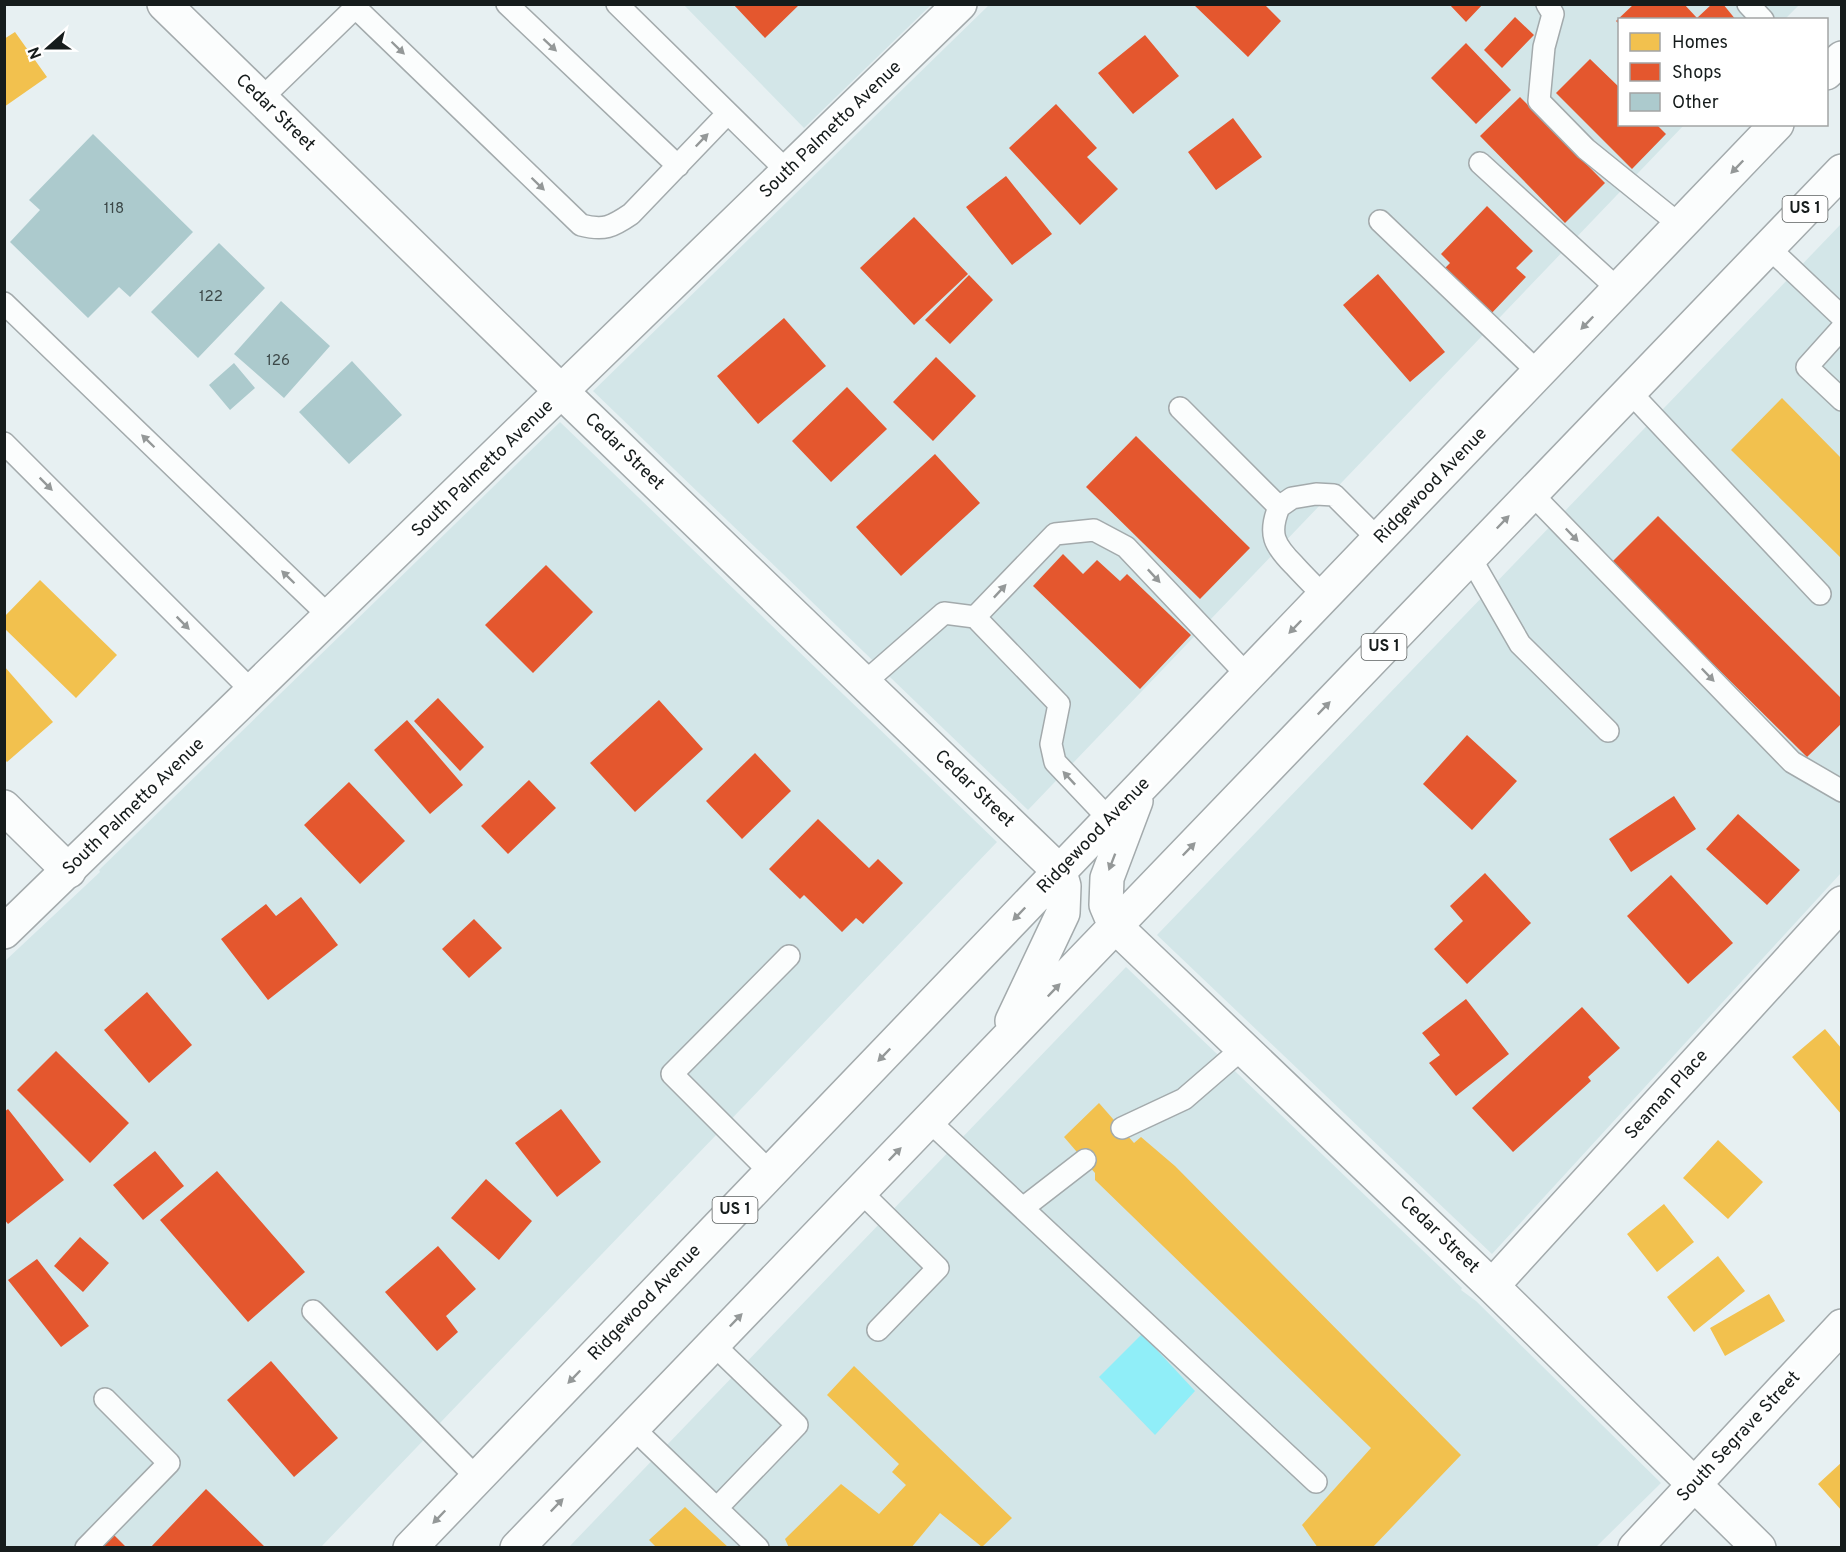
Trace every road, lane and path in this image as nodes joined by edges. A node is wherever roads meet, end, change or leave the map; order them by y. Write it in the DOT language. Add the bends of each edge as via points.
graph roads {
  1 [pos="164,4"];
  2 [pos="507,4"];
  3 [pos="617,4"];
  4 [pos="960,4"];
  5 [pos="1547,4"];
  6 [pos="1748,4"];
  7 [pos="358,6"];
  8 [pos="1761,18"];
  9 [pos="1842,58"];
  10 [pos="1828,72"];
  11 [pos="261,99"];
  12 [pos="728,113"];
  13 [pos="1775,126"];
  14 [pos="1479,163"];
  15 [pos="678,166"];
  16 [pos="1842,171"];
  17 [pos="788,172"];
  18 [pos="1380,221"];
  19 [pos="1680,225"];
  20 [pos="1768,247"];
  21 [pos="1619,290"];
  22 [pos="4,303"];
  23 [pos="1842,317"];
  24 [pos="1842,328"];
  25 [pos="1539,373"];
  26 [pos="562,392"];
  27 [pos="1629,392"];
  28 [pos="1842,400"];
  29 [pos="1180,408"];
  30 [pos="4,443"];
  31 [pos="1531,494"];
  32 [pos="1279,507"];
  33 [pos="1379,540"];
  34 [pos="1470,557"];
  35 [pos="1820,594"];
  36 [pos="1324,596"];
  37 [pos="330,617"];
  38 [pos="975,617"];
  39 [pos="1248,676"];
  40 [pos="864,683"];
  41 [pos="253,692"];
  42 [pos="1608,731"];
  43 [pos="1140,788"];
  44 [pos="1842,791"];
  45 [pos="4,807"];
  46 [pos="1110,820"];
  47 [pos="69,871"];
  48 [pos="1060,872"];
  49 [pos="1842,903"];
  50 [pos="1115,926"];
  51 [pos="4,932"];
  52 [pos="789,957"];
  53 [pos="999,1047"];
  54 [pos="1243,1048"];
  55 [pos="928,1120"];
  56 [pos="1122,1128"];
  57 [pos="1085,1160"];
  58 [pos="771,1173"];
  59 [pos="860,1191"];
  60 [pos="1023,1208"];
  61 [pos="1492,1286"];
  62 [pos="312,1311"];
  63 [pos="1842,1326"];
  64 [pos="878,1330"];
  65 [pos="713,1344"];
  66 [pos="105,1400"];
  67 [pos="633,1427"];
  68 [pos="477,1478"];
  69 [pos="1316,1482"];
  70 [pos="1695,1486"];
  71 [pos="717,1508"];
  72 [pos="521,1546"];
  73 [pos="86,1548"];
  74 [pos="410,1548"];
  75 [pos="758,1548"];
  76 [pos="1635,1548"];
  77 [pos="1759,1548"];
  1 -- 11 [label="street, Cedar Street"];
  2 -- 15 [label="lane, one-way"];
  3 -- 12 [label="lane"];
  4 -- 17 [label="street, South Palmetto Avenue"];
  5 -- 19 [label="lane" via="1553,14 1544,47 1539,101 1586,148"];
  6 -- 8 [label="lane"];
  7 -- 11 [label="lane"];
  7 -- 15 [label="lane, one-way" via="581,225 597,229 614,225 631,214"];
  9 -- 10 [label="street"];
  11 -- 26 [label="street, Cedar Street"];
  15 -- 12 [label="lane, one-way"];
  12 -- 17 [label="lane"];
  13 -- 19 [label="street, Ridgewood Avenue / US 1, one-way"];
  14 -- 21 [label="lane"];
  16 -- 20 [label="street, US 1"];
  17 -- 26 [label="street, South Palmetto Avenue"];
  18 -- 25 [label="lane"];
  19 -- 21 [label="street, Ridgewood Avenue / US 1"];
  20 -- 23 [label="lane"];
  20 -- 27 [label="street, US 1"];
  21 -- 25 [label="street, Ridgewood Avenue / US 1, one-way"];
  37 -- 22 [label="lane, one-way"];
  24 -- 28 [label="lane" via="1807,367"];
  25 -- 33 [label="street, Ridgewood Avenue / US 1"];
  26 -- 37 [label="street, South Palmetto Avenue"];
  26 -- 40 [label="street, Cedar Street"];
  27 -- 31 [label="street, US 1"];
  27 -- 35 [label="lane"];
  29 -- 32 [label="lane"];
  30 -- 41 [label="lane, one-way"];
  34 -- 31 [label="street, US 1, one-way"];
  31 -- 44 [label="lane, one-way" via="1792,762"];
  32 -- 33 [label="lane" via="1292,498 1334,495"];
  32 -- 36 [label="lane" via="1273,521 1279,550"];
  33 -- 36 [label="street, Ridgewood Avenue / US 1"];
  34 -- 42 [label="lane" via="1520,644"];
  50 -- 34 [label="street, US 1, one-way"];
  36 -- 39 [label="street, Ridgewood Avenue / US 1, one-way"];
  37 -- 41 [label="street, South Palmetto Avenue"];
  38 -- 39 [label="lane, one-way" via="1055,534 1094,530 1126,547"];
  38 -- 40 [label="lane" via="944,613"];
  46 -- 38 [label="lane, one-way" via="1055,762 1051,744 1059,704"];
  39 -- 43 [label="street, Ridgewood Avenue / US 1"];
  40 -- 48 [label="street, Cedar Street"];
  41 -- 47 [label="street, South Palmetto Avenue"];
  43 -- 46 [label="street, Ridgewood Avenue / US 1"];
  43 -- 50 [label="street, one-way" via="1107,878 1107,905"];
  45 -- 47 [label="street"];
  46 -- 48 [label="street, Ridgewood Avenue / US 1"];
  47 -- 51 [label="street, South Palmetto Avenue"];
  48 -- 53 [label="street" via="1063,913"];
  48 -- 58 [label="street, Ridgewood Avenue / US 1, one-way"];
  49 -- 61 [label="street, Seaman Place"];
  53 -- 50 [label="street, US 1, one-way"];
  50 -- 54 [label="street, Cedar Street"];
  52 -- 58 [label="lane" via="672,1074"];
  53 -- 55 [label="street, US 1"];
  54 -- 56 [label="lane" via="1184,1099"];
  54 -- 61 [label="street, Cedar Street"];
  59 -- 55 [label="street, US 1, one-way"];
  55 -- 60 [label="lane"];
  57 -- 60 [label="lane"];
  58 -- 68 [label="street, Ridgewood Avenue / US 1, one-way"];
  59 -- 64 [label="lane" via="938,1268"];
  65 -- 59 [label="street, US 1, one-way"];
  60 -- 69 [label="lane"];
  61 -- 70 [label="street, Cedar Street"];
  62 -- 68 [label="lane"];
  63 -- 70 [label="street, South Segrave Street"];
  65 -- 67 [label="street, US 1"];
  65 -- 71 [label="lane" via="797,1425"];
  66 -- 73 [label="lane" via="169,1464"];
  67 -- 71 [label="lane"];
  72 -- 67 [label="street, US 1, one-way"];
  68 -- 74 [label="street, Ridgewood Avenue / US 1, one-way"];
  70 -- 76 [label="street, South Segrave Street"];
  70 -- 77 [label="street, Cedar Street"];
  71 -- 75 [label="lane"];
}
